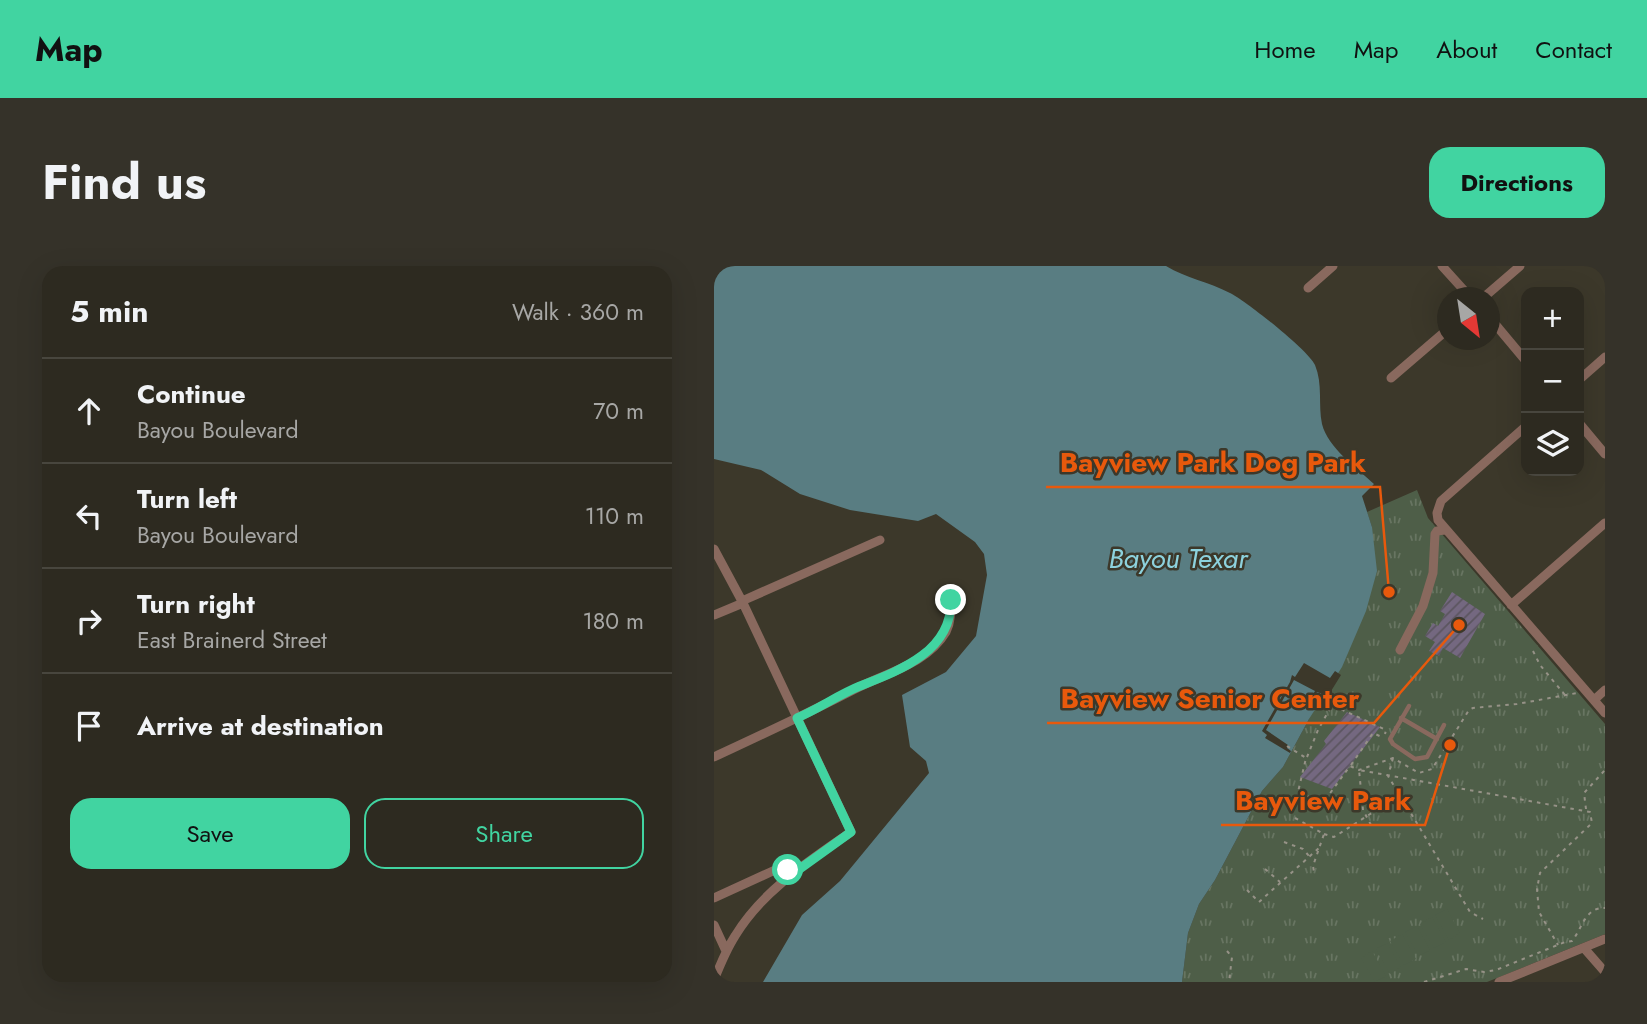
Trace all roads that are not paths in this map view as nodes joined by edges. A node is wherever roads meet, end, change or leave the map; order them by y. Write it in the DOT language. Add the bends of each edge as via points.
graph roads {
  1 [pos="1333,266"];
  2 [pos="1442,266"];
  3 [pos="1520,266"];
  4 [pos="1461,287"];
  5 [pos="1496,287"];
  6 [pos="1308,288"];
  7 [pos="1500,331"];
  8 [pos="1437,338"];
  9 [pos="1521,355"];
  10 [pos="1605,357"];
  11 [pos="1584,376"];
  12 [pos="1391,378"];
  13 [pos="1584,429"];
  14 [pos="1521,430"];
  15 [pos="1605,454"];
  16 [pos="1605,523"];
  17 [pos="1445,530"];
  18 [pos="880,540"];
  19 [pos="714,549"];
  20 [pos="951,600"];
  21 [pos="743,602"];
  22 [pos="1511,605"];
  23 [pos="714,615"];
  24 [pos="1399,650"];
  25 [pos="1605,690"];
  26 [pos="1594,699"];
  27 [pos="1409,706"];
  28 [pos="1605,713"];
  29 [pos="797,718"];
  30 [pos="1401,718"];
  31 [pos="1444,725"];
  32 [pos="1437,739"];
  33 [pos="714,757"];
  34 [pos="794,873"];
  35 [pos="714,898"];
  36 [pos="714,925"];
  37 [pos="1605,939"];
  38 [pos="1584,948"];
  39 [pos="726,951"];
  40 [pos="1605,972"];
  41 [pos="714,980"];
  42 [pos="1499,982"];
  1 -- 6 [label="street"];
  2 -- 4 [label="street"];
  3 -- 5 [label="street"];
  7 -- 9 [label="street"];
  8 -- 12 [label="street"];
  10 -- 11 [label="street"];
  13 -- 15 [label="street"];
  14 -- 17 [label="street" via="1441,501 1437,513"];
  16 -- 22 [label="street"];
  17 -- 22 [label="street"];
  17 -- 24 [label="street" via="1435,534 1433,573 1423,606"];
  18 -- 21 [label="street"];
  19 -- 21 [label="street"];
  20 -- 29 [label="street" via="945,634 920,657"];
  21 -- 23 [label="street"];
  21 -- 29 [label="street"];
  22 -- 26 [label="street"];
  25 -- 26 [label="street"];
  26 -- 28 [label="street"];
  27 -- 30 [label="lane"];
  29 -- 33 [label="street"];
  29 -- 34 [label="street" via="851,832"];
  30 -- 32 [label="lane"];
  30 -- 32 [label="lane" via="1390,739 1415,759 1427,757"];
  31 -- 32 [label="lane"];
  34 -- 35 [label="street" via="775,870"];
  34 -- 39 [label="street" via="762,901"];
  36 -- 39 [label="street"];
  37 -- 38 [label="street"];
  38 -- 40 [label="street"];
  38 -- 42 [label="street"];
  39 -- 41 [label="street"];
}
